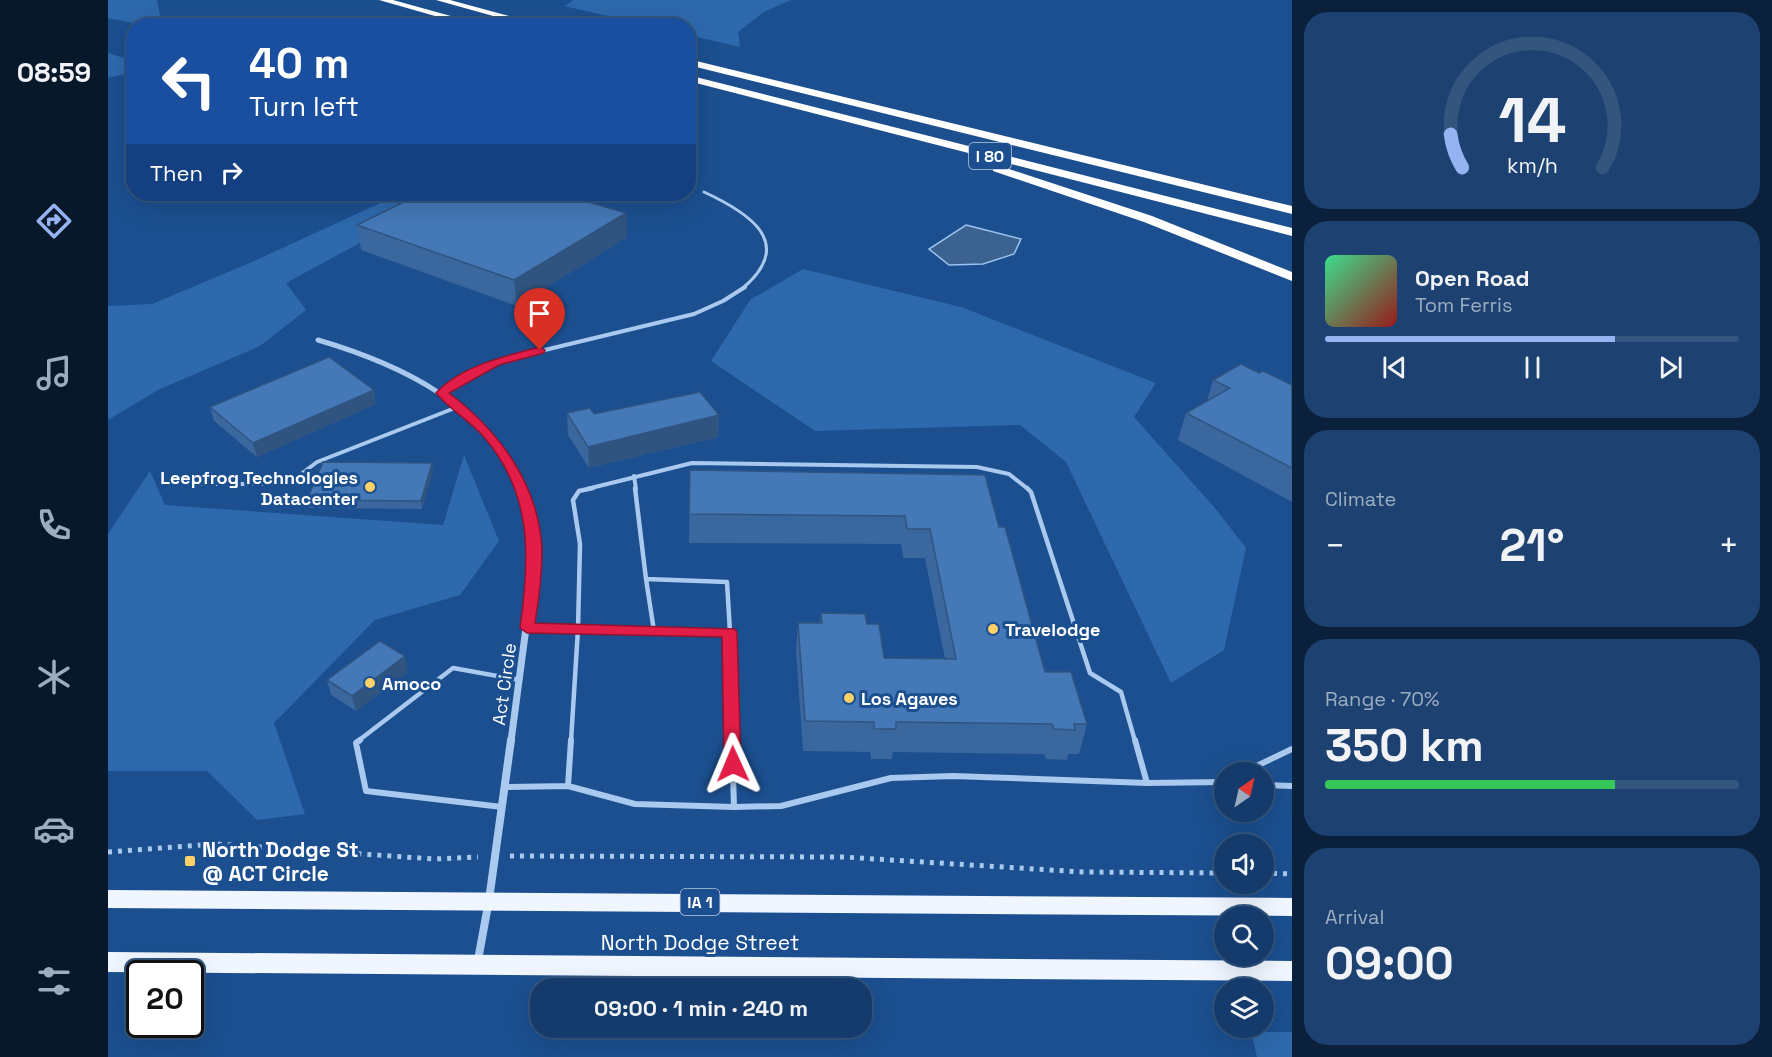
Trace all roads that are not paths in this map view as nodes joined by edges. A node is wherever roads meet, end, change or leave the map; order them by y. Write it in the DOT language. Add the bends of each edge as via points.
graph roads {
  1 [pos="383,0"];
  2 [pos="440,0"];
  3 [pos="452,18"];
  4 [pos="511,18"];
  5 [pos="696,64"];
  6 [pos="696,80"];
  7 [pos="836,116"];
  8 [pos="1056,153"];
  9 [pos="704,192"];
  10 [pos="1292,200"];
  11 [pos="1292,210"];
  12 [pos="1292,232"];
  13 [pos="1292,277"];
  14 [pos="318,340"];
  15 [pos="442,393"];
  16 [pos="460,406"];
  17 [pos="634,476"];
  18 [pos="202,484"];
  19 [pos="646,579"];
  20 [pos="527,628"];
  21 [pos="579,629"];
  22 [pos="654,631"];
  23 [pos="730,632"];
  24 [pos="520,680"];
  25 [pos="1292,749"];
  26 [pos="1265,762"];
  27 [pos="1147,783"];
  28 [pos="1214,783"];
  29 [pos="1274,785"];
  30 [pos="568,786"];
  31 [pos="1292,786"];
  32 [pos="505,787"];
  33 [pos="502,807"];
  34 [pos="734,807"];
  35 [pos="108,899"];
  36 [pos="489,900"];
  37 [pos="1292,907"];
  38 [pos="108,962"];
  39 [pos="477,964"];
  40 [pos="1292,971"];
  1 -- 3 [label="highway"];
  2 -- 4 [label="highway"];
  5 -- 8 [label="highway, I 80"];
  6 -- 7 [label="highway, I 80"];
  7 -- 12 [label="highway, I 80"];
  7 -- 13 [label="highway" via="899,141 1148,219"];
  8 -- 10 [label="highway"];
  8 -- 11 [label="highway, I 80"];
  9 -- 15 [label="lane" via="751,217 767,241 766,264 744,290 714,307 678,319 495,362"];
  14 -- 15 [label="street, Act Circle" via="378,359"];
  15 -- 16 [label="street, Act Circle"];
  16 -- 18 [label="lane" via="317,462 288,484"];
  16 -- 20 [label="street, Act Circle" via="506,459 530,516 535,549"];
  17 -- 19 [label="lane"];
  17 -- 21 [label="lane" via="579,491 573,500 580,544"];
  17 -- 27 [label="lane" via="692,463 966,466 994,468 1017,477 1031,492 1090,673 1121,692"];
  19 -- 22 [label="lane"];
  19 -- 23 [label="lane" via="727,582"];
  20 -- 21 [label="lane"];
  20 -- 24 [label="street, Act Circle"];
  21 -- 22 [label="lane"];
  21 -- 30 [label="lane"];
  22 -- 23 [label="lane"];
  23 -- 34 [label="lane"];
  24 -- 32 [label="street, Act Circle"];
  24 -- 33 [label="lane" via="453,668 356,743 366,791"];
  25 -- 26 [label="lane"];
  27 -- 28 [label="lane"];
  27 -- 34 [label="lane" via="953,776 891,778 781,806"];
  29 -- 31 [label="lane"];
  30 -- 32 [label="lane"];
  30 -- 34 [label="lane" via="635,804"];
  32 -- 33 [label="street, Act Circle"];
  33 -- 36 [label="street, Act Circle"];
  35 -- 36 [label="main road, North Dodge Street / IA 1"];
  36 -- 37 [label="main road, North Dodge Street / IA 1"];
  36 -- 39 [label="street, Act Circle"];
  38 -- 39 [label="main road, North Dodge Street"];
  39 -- 40 [label="main road, North Dodge Street"];
}
